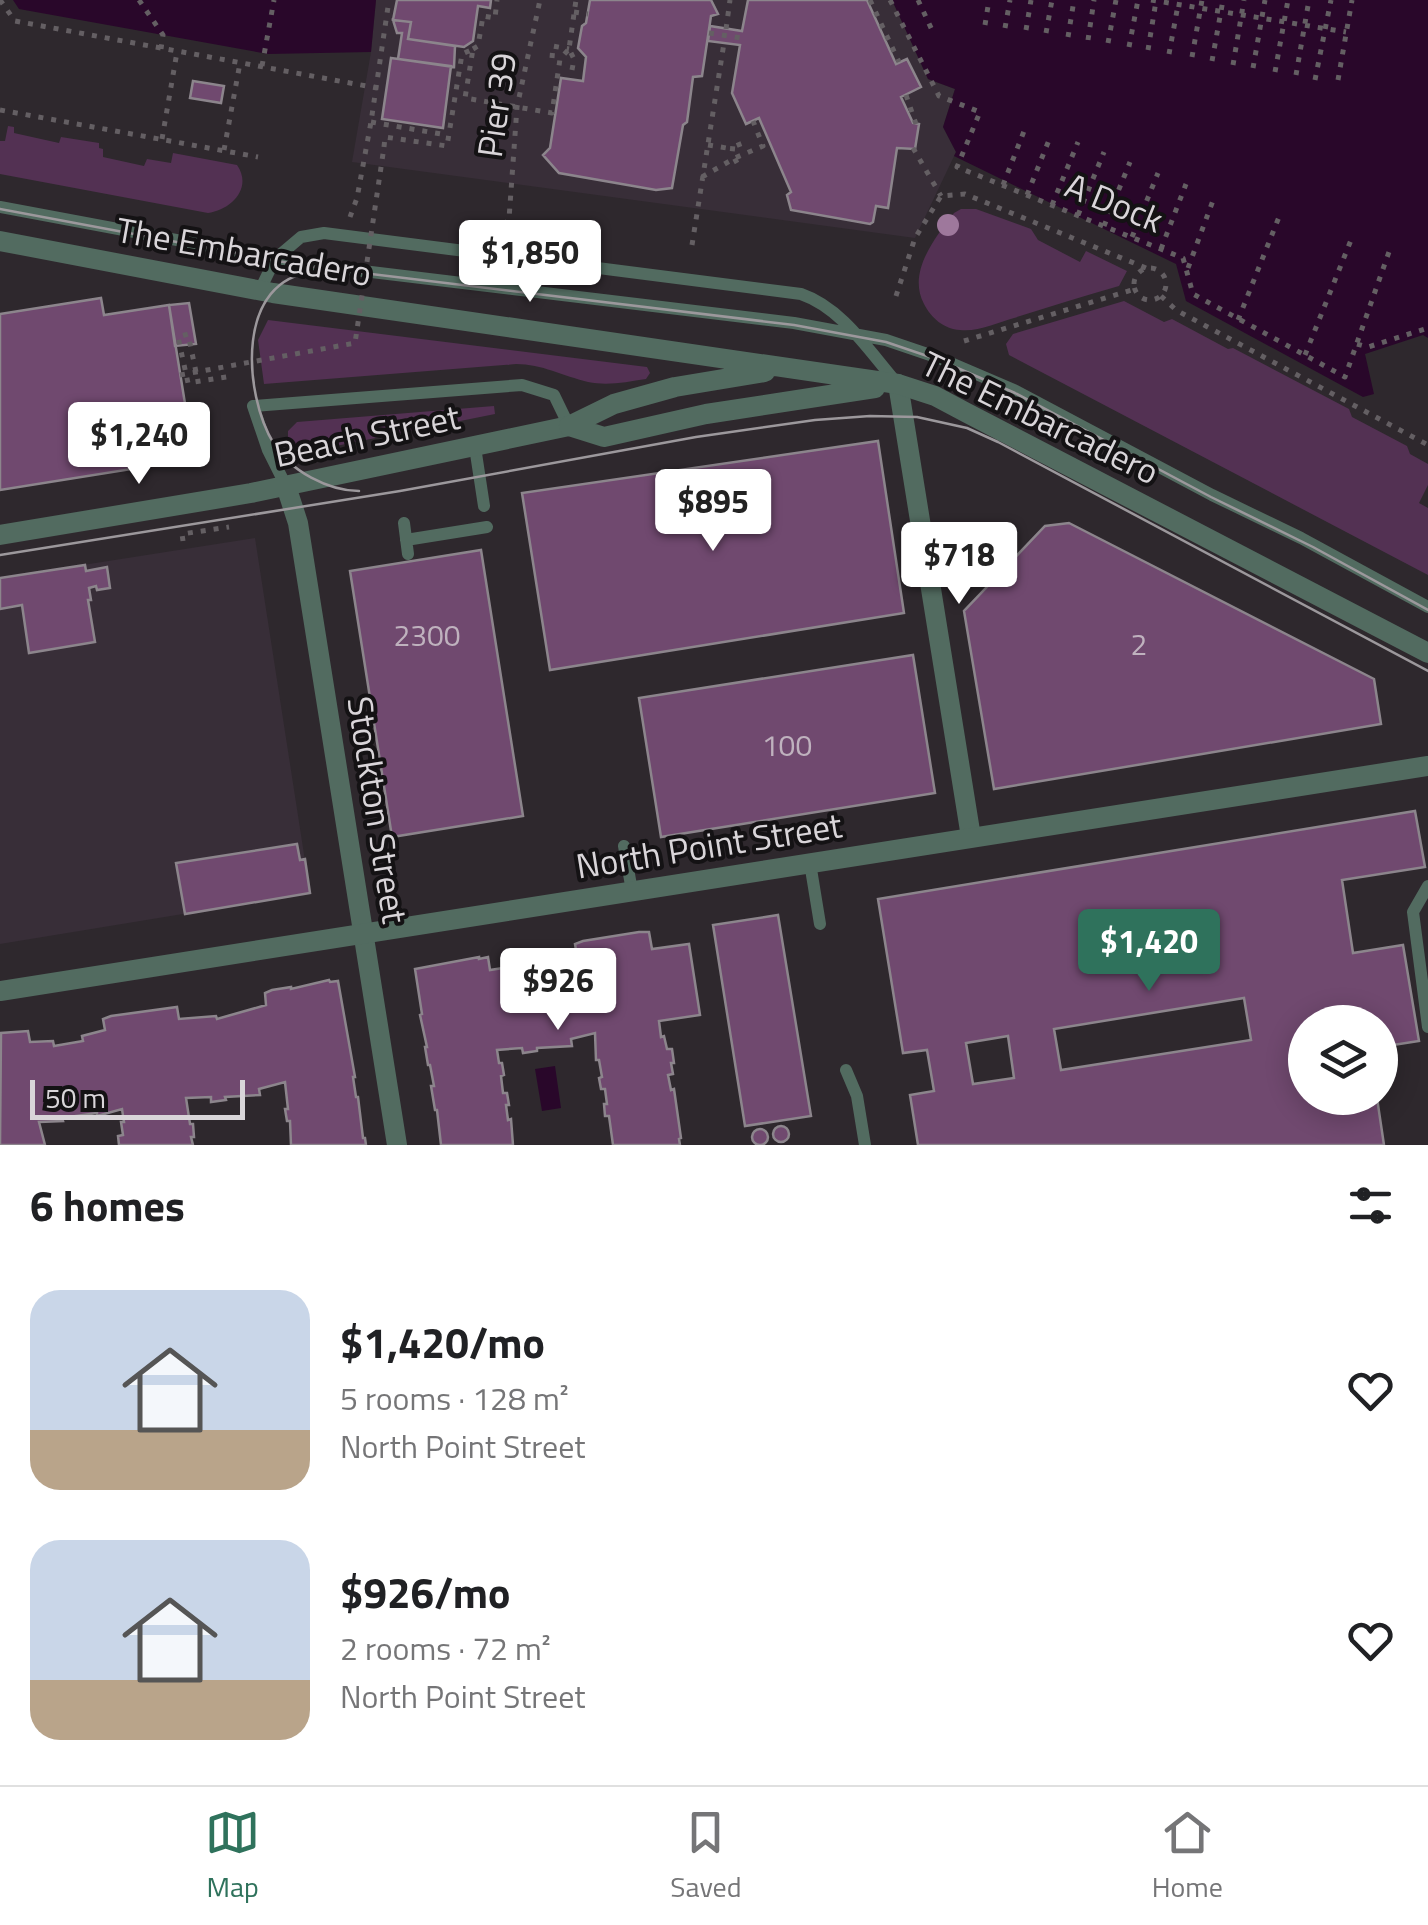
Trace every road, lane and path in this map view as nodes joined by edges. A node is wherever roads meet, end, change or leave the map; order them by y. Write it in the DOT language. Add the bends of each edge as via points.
graph roads {
  1 [pos="0,0"];
  2 [pos="138,0"];
  3 [pos="390,0"];
  4 [pos="498,0"];
  5 [pos="540,0"];
  6 [pos="576,0"];
  7 [pos="730,0"];
  8 [pos="870,0"];
  9 [pos="890,0"];
  10 [pos="918,0"];
  11 [pos="989,0"];
  12 [pos="1010,0"];
  13 [pos="1032,0"];
  14 [pos="1052,0"];
  15 [pos="1074,0"];
  16 [pos="1094,0"];
  17 [pos="1116,0"];
  18 [pos="1138,0"];
  19 [pos="1202,0"];
  20 [pos="1223,0"];
  21 [pos="1244,0"];
  22 [pos="1265,0"];
  23 [pos="1288,0"];
  24 [pos="1309,0"];
  25 [pos="1331,0"];
  26 [pos="1352,0"];
  27 [pos="1157,1"];
  28 [pos="273,3"];
  29 [pos="1178,5"];
  30 [pos="1201,8"];
  31 [pos="8,11"];
  32 [pos="574,12"];
  33 [pos="1221,12"];
  34 [pos="588,14"];
  35 [pos="1242,15"];
  36 [pos="0,16"];
  37 [pos="1262,18"];
  38 [pos="1284,22"];
  39 [pos="985,25"];
  40 [pos="1304,26"];
  41 [pos="726,28"];
  42 [pos="1005,28"];
  43 [pos="1326,29"];
  44 [pos="932,30"];
  45 [pos="1026,30"];
  46 [pos="1346,32"];
  47 [pos="709,33"];
  48 [pos="1046,33"];
  49 [pos="1068,37"];
  50 [pos="741,38"];
  51 [pos="1088,40"];
  52 [pos="724,44"];
  53 [pos="1108,44"];
  54 [pos="1129,47"];
  55 [pos="161,49"];
  56 [pos="473,49"];
  57 [pos="568,49"];
  58 [pos="1148,50"];
  59 [pos="177,52"];
  60 [pos="1170,54"];
  61 [pos="1192,57"];
  62 [pos="552,58"];
  63 [pos="1212,60"];
  64 [pos="899,62"];
  65 [pos="240,63"];
  66 [pos="1233,65"];
  67 [pos="262,66"];
  68 [pos="1253,68"];
  69 [pos="572,70"];
  70 [pos="1275,72"];
  71 [pos="1296,76"];
  72 [pos="1315,80"];
  73 [pos="1338,80"];
  74 [pos="377,88"];
  75 [pos="906,94"];
  76 [pos="518,107"];
  77 [pos="0,110"];
  78 [pos="753,121"];
  79 [pos="371,122"];
  80 [pos="916,124"];
  81 [pos="1026,126"];
  82 [pos="448,135"];
  83 [pos="1051,135"];
  84 [pos="162,140"];
  85 [pos="1078,142"];
  86 [pos="708,145"];
  87 [pos="913,148"];
  88 [pos="224,150"];
  89 [pos="1104,152"];
  90 [pos="258,157"];
  91 [pos="736,160"];
  92 [pos="1130,162"];
  93 [pos="1158,173"];
  94 [pos="702,177"];
  95 [pos="1186,184"];
  96 [pos="1002,185"];
  97 [pos="1027,195"];
  98 [pos="1215,195"];
  99 [pos="941,196"];
  100 [pos="1052,205"];
  101 [pos="0,207"];
  102 [pos="1078,216"];
  103 [pos="1279,217"];
  104 [pos="1104,226"];
  105 [pos="344,234"];
  106 [pos="1352,235"];
  107 [pos="1132,237"];
  108 [pos="0,241"];
  109 [pos="692,244"];
  110 [pos="1162,249"];
  111 [pos="1390,249"];
  112 [pos="483,253"];
  113 [pos="275,259"];
  114 [pos="1146,268"];
  115 [pos="1187,270"];
  116 [pos="1135,289"];
  117 [pos="260,290"];
  118 [pos="896,296"];
  119 [pos="1161,296"];
  120 [pos="1238,320"];
  121 [pos="1428,328"];
  122 [pos="854,333"];
  123 [pos="964,341"];
  124 [pos="1357,344"];
  125 [pos="1305,355"];
  126 [pos="792,368"];
  127 [pos="196,372"];
  128 [pos="180,375"];
  129 [pos="232,376"];
  130 [pos="898,384"];
  131 [pos="568,426"];
  132 [pos="1428,444"];
  133 [pos="475,447"];
  134 [pos="286,486"];
  135 [pos="484,506"];
  136 [pos="404,522"];
  137 [pos="228,527"];
  138 [pos="488,527"];
  139 [pos="0,535"];
  140 [pos="183,541"];
  141 [pos="1428,607"];
  142 [pos="1428,653"];
  143 [pos="1428,766"];
  144 [pos="971,838"];
  145 [pos="624,846"];
  146 [pos="810,863"];
  147 [pos="1428,886"];
  148 [pos="632,891"];
  149 [pos="820,924"];
  150 [pos="364,934"];
  151 [pos="0,991"];
  152 [pos="1428,1027"];
  153 [pos="846,1070"];
  154 [pos="397,1145"];
  155 [pos="865,1145"];
  1 -- 31 [label="path"];
  2 -- 55 [label="path" via="163,35"];
  3 -- 74 [label="path"];
  4 -- 56 [label="path" via="495,18 483,16"];
  5 -- 76 [label="path, Pier 39"];
  6 -- 32 [label="path"];
  7 -- 41 [label="path"];
  8 -- 64 [label="path"];
  9 -- 96 [label="path, A Dock" via="939,96 980,112 957,167"];
  10 -- 44 [label="path"];
  11 -- 39 [label="path"];
  12 -- 42 [label="path"];
  13 -- 45 [label="path"];
  14 -- 48 [label="path"];
  15 -- 49 [label="path"];
  16 -- 51 [label="path"];
  17 -- 53 [label="path"];
  18 -- 54 [label="path"];
  19 -- 30 [label="path"];
  20 -- 33 [label="path"];
  21 -- 35 [label="path"];
  22 -- 37 [label="path"];
  23 -- 38 [label="path"];
  24 -- 40 [label="path"];
  25 -- 43 [label="path"];
  26 -- 46 [label="path"];
  27 -- 29 [label="path"];
  27 -- 58 [label="path"];
  28 -- 67 [label="path"];
  29 -- 30 [label="path"];
  29 -- 60 [label="path"];
  30 -- 33 [label="path"];
  30 -- 61 [label="path"];
  31 -- 36 [label="path"];
  31 -- 55 [label="path" via="15,21"];
  32 -- 34 [label="path"];
  32 -- 57 [label="path"];
  33 -- 35 [label="path"];
  33 -- 63 [label="path"];
  35 -- 37 [label="path"];
  35 -- 66 [label="path"];
  37 -- 38 [label="path"];
  37 -- 68 [label="path"];
  38 -- 40 [label="path"];
  38 -- 70 [label="path"];
  40 -- 43 [label="path"];
  40 -- 71 [label="path"];
  43 -- 46 [label="path"];
  43 -- 72 [label="path"];
  46 -- 73 [label="path"];
  47 -- 50 [label="path, bridge"];
  52 -- 86 [label="path"];
  55 -- 59 [label="path"];
  56 -- 76 [label="path" via="466,98"];
  56 -- 82 [label="path" via="462,54"];
  57 -- 62 [label="path" via="554,46"];
  57 -- 69 [label="path"];
  57 -- 76 [label="path" via="560,59 552,113"];
  59 -- 65 [label="path"];
  59 -- 84 [label="path"];
  65 -- 67 [label="path"];
  65 -- 88 [label="path"];
  67 -- 74 [label="path"];
  74 -- 79 [label="path"];
  75 -- 80 [label="path"];
  76 -- 112 [label="path, Pier 39" via="509,219"];
  77 -- 84 [label="path"];
  78 -- 91 [label="path" via="763,146"];
  79 -- 82 [label="path"];
  79 -- 105 [label="path"];
  81 -- 96 [label="path"];
  82 -- 127 [label="path, bridge" via="447,146 385,136 355,344"];
  83 -- 97 [label="path"];
  84 -- 88 [label="path"];
  85 -- 100 [label="path"];
  86 -- 91 [label="path" via="737,148"];
  86 -- 94 [label="path"];
  87 -- 99 [label="path"];
  88 -- 90 [label="path"];
  89 -- 102 [label="path"];
  91 -- 94 [label="path"];
  92 -- 104 [label="path"];
  93 -- 107 [label="path"];
  94 -- 109 [label="path"];
  95 -- 110 [label="path"];
  96 -- 97 [label="path, A Dock"];
  97 -- 100 [label="path, A Dock"];
  98 -- 115 [label="path"];
  99 -- 114 [label="path" via="965,194"];
  99 -- 118 [label="path" via="915,238"];
  100 -- 102 [label="path, A Dock"];
  101 -- 113 [label="lane"];
  102 -- 104 [label="path, A Dock"];
  103 -- 120 [label="path"];
  104 -- 107 [label="path, A Dock"];
  105 -- 112 [label="lane"];
  105 -- 113 [label="lane" via="301,237"];
  106 -- 125 [label="path"];
  107 -- 110 [label="path, A Dock"];
  108 -- 117 [label="street, The Embarcadero"];
  110 -- 115 [label="path, A Dock" via="1184,258"];
  111 -- 124 [label="path, A Dock"];
  112 -- 122 [label="lane" via="801,294 815,298"];
  113 -- 117 [label="lane"];
  113 -- 122 [label="lane"];
  114 -- 116 [label="path"];
  114 -- 119 [label="path" via="1164,276"];
  115 -- 120 [label="path, A Dock" via="1193,294"];
  116 -- 119 [label="path" via="1146,300"];
  116 -- 123 [label="path"];
  117 -- 126 [label="street, The Embarcadero"];
  119 -- 132 [label="path"];
  120 -- 125 [label="path, A Dock"];
  121 -- 124 [label="path" via="1368,347"];
  122 -- 130 [label="lane"];
  122 -- 141 [label="lane" via="985,376"];
  124 -- 125 [label="path, A Dock" via="1344,377"];
  126 -- 130 [label="street, The Embarcadero"];
  126 -- 131 [label="street" via="675,388 614,404"];
  127 -- 128 [label="path, bridge"];
  127 -- 129 [label="path" via="188,334 178,337 188,382"];
  130 -- 131 [label="street" via="604,437"];
  130 -- 142 [label="street, The Embarcadero" via="951,404"];
  130 -- 144 [label="street"];
  131 -- 133 [label="street, Beach Street"];
  131 -- 134 [label="lane" via="554,394 522,384 253,406"];
  133 -- 134 [label="street, Beach Street"];
  133 -- 135 [label="lane"];
  134 -- 139 [label="street, Beach Street"];
  134 -- 150 [label="street, Stockton Street" via="298,523"];
  136 -- 138 [label="lane" via="407,547"];
  137 -- 140 [label="path" via="182,534"];
  143 -- 144 [label="street, North Point Street"];
  144 -- 146 [label="street, North Point Street"];
  145 -- 148 [label="lane"];
  146 -- 148 [label="street, North Point Street"];
  146 -- 149 [label="lane"];
  147 -- 152 [label="lane" via="1413,912"];
  148 -- 150 [label="street, North Point Street"];
  150 -- 151 [label="street, North Point Street"];
  150 -- 154 [label="street, Stockton Street"];
  153 -- 155 [label="lane"];
}
